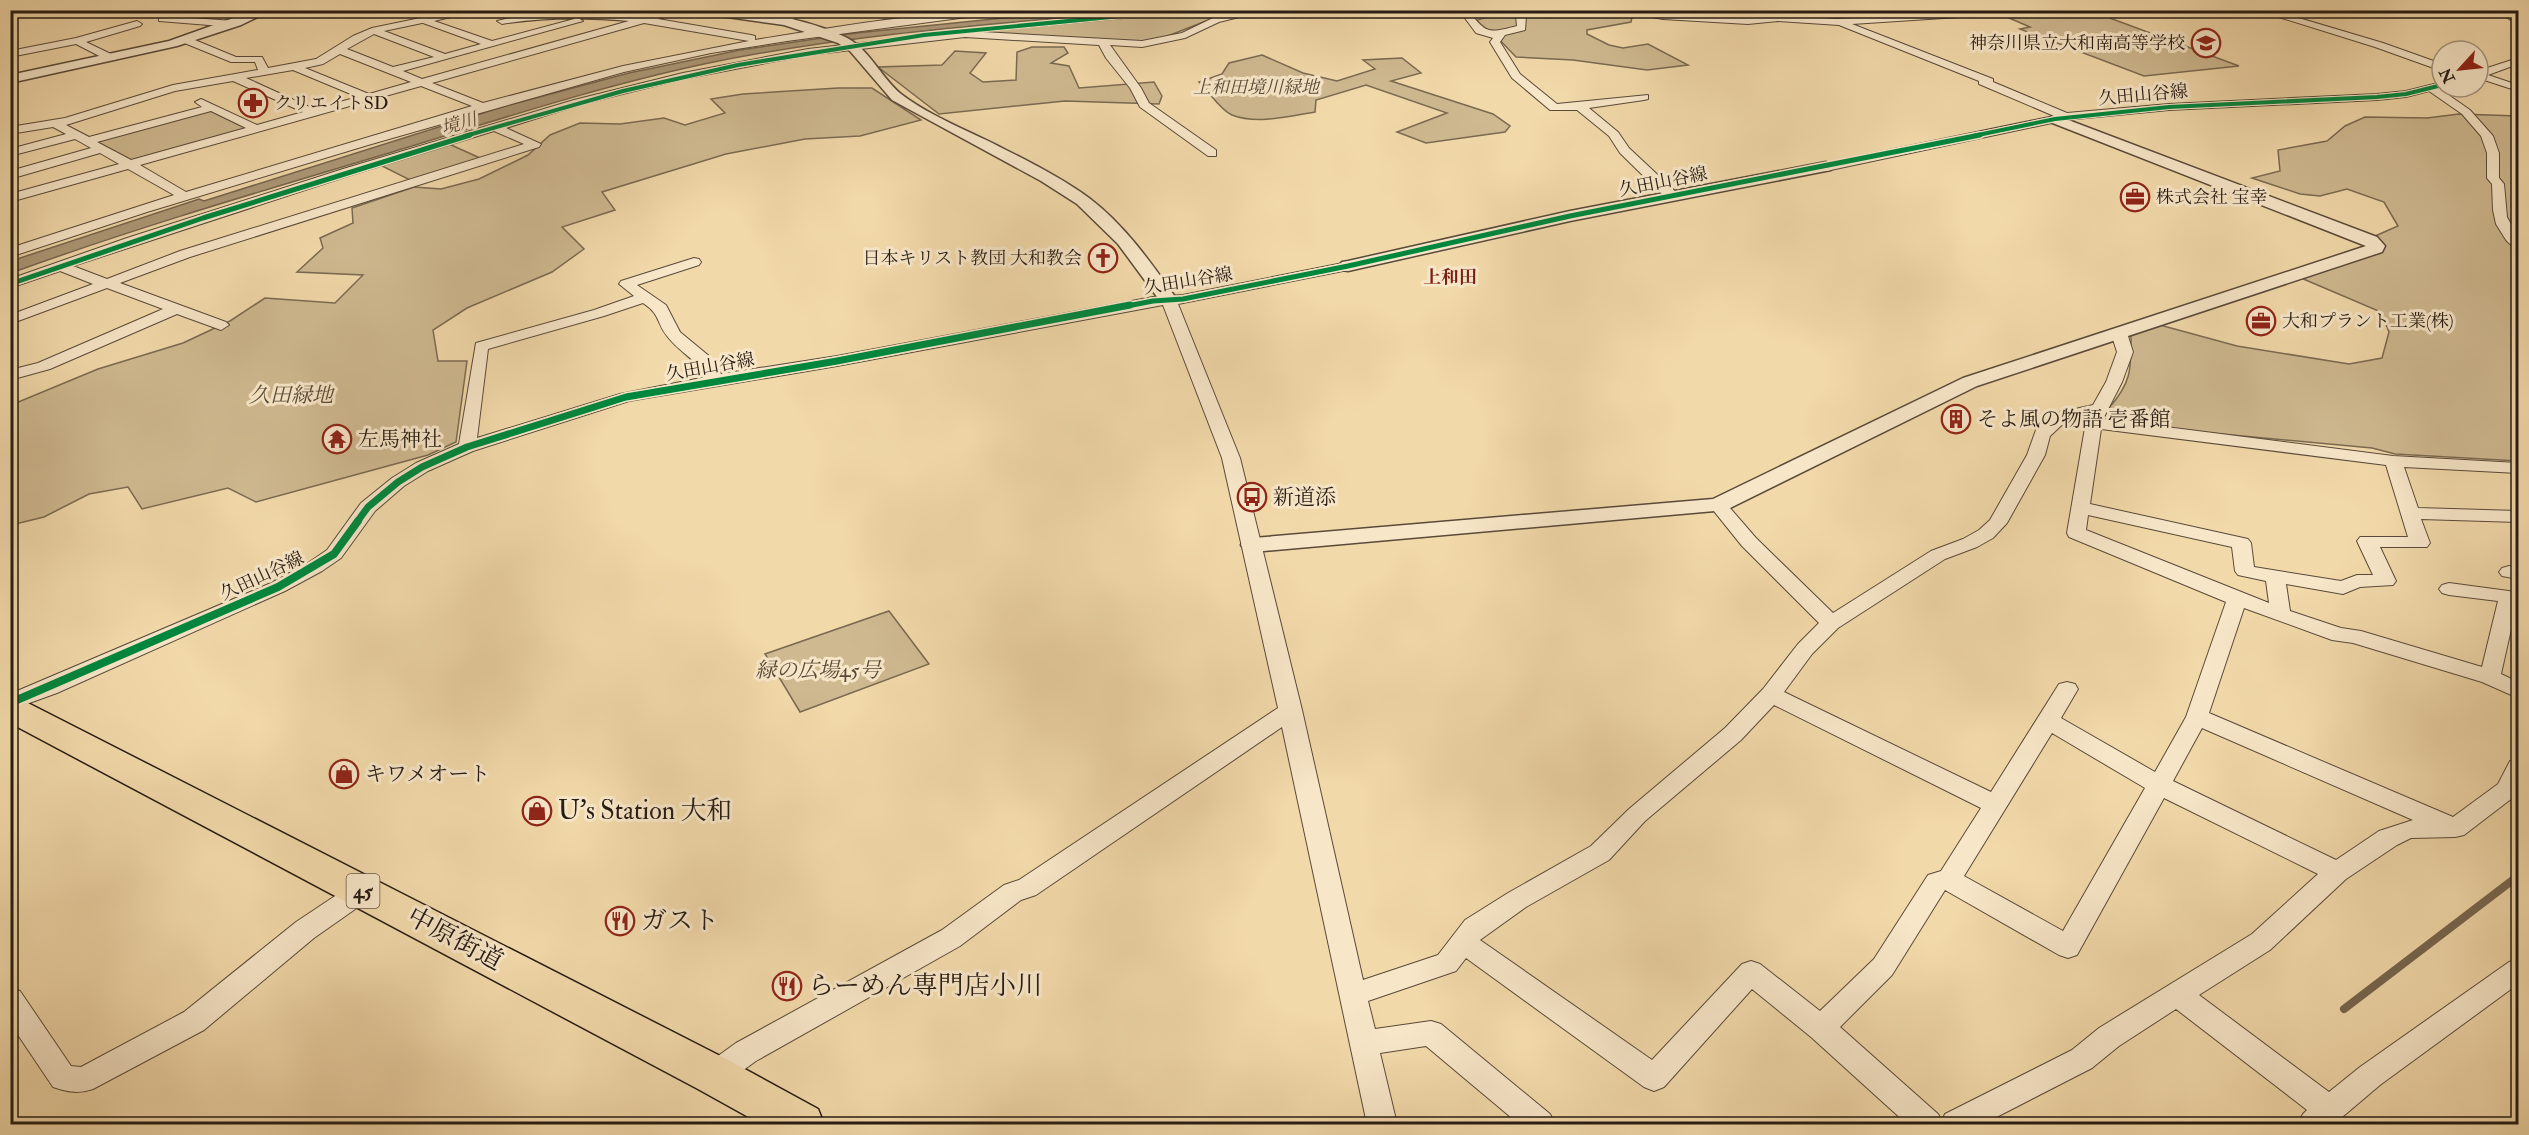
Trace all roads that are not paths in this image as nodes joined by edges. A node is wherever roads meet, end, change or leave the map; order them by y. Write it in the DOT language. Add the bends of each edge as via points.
graph roads {
  1 [pos="267,10"];
  2 [pos="681,10"];
  3 [pos="706,10"];
  4 [pos="1016,10"];
  5 [pos="1264,10"];
  6 [pos="1463,10"];
  7 [pos="1517,10"];
  8 [pos="1618,10"];
  9 [pos="1975,10"];
  10 [pos="2260,10"];
  11 [pos="2500,10"];
  12 [pos="475,11"];
  13 [pos="795,13"];
  14 [pos="925,14"];
  15 [pos="426,15"];
  16 [pos="594,17"];
  17 [pos="495,18"];
  18 [pos="162,19"];
  19 [pos="781,21"];
  20 [pos="641,22"];
  21 [pos="1837,22"];
  22 [pos="2518,22"];
  23 [pos="137,24"];
  24 [pos="234,24"];
  25 [pos="375,31"];
  26 [pos="536,32"];
  27 [pos="823,32"];
  28 [pos="1499,37"];
  29 [pos="186,40"];
  30 [pos="77,41"];
  31 [pos="766,41"];
  32 [pos="1104,43"];
  33 [pos="491,44"];
  34 [pos="852,46"];
  35 [pos="340,50"];
  36 [pos="10,54"];
  37 [pos="444,57"];
  38 [pos="111,58"];
  39 [pos="2518,61"];
  40 [pos="2430,64"];
  41 [pos="295,67"];
  42 [pos="392,71"];
  43 [pos="2490,71"];
  44 [pos="265,72"];
  45 [pos="234,77"];
  46 [pos="10,79"];
  47 [pos="2490,79"];
  48 [pos="422,82"];
  49 [pos="173,88"];
  50 [pos="2430,88"];
  51 [pos="2518,88"];
  52 [pos="367,98"];
  53 [pos="1644,98"];
  54 [pos="2449,99"];
  55 [pos="1579,106"];
  56 [pos="483,107"];
  57 [pos="213,108"];
  58 [pos="313,113"];
  59 [pos="2061,118"];
  60 [pos="55,123"];
  61 [pos="494,127"];
  62 [pos="256,129"];
  63 [pos="11,130"];
  64 [pos="82,138"];
  65 [pos="453,140"];
  66 [pos="101,149"];
  67 [pos="10,153"];
  68 [pos="1212,153"];
  69 [pos="494,157"];
  70 [pos="128,164"];
  71 [pos="370,165"];
  72 [pos="1826,167"];
  73 [pos="10,175"];
  74 [pos="412,184"];
  75 [pos="185,196"];
  76 [pos="1672,196"];
  77 [pos="10,198"];
  78 [pos="2518,244"];
  79 [pos="10,253"];
  80 [pos="694,262"];
  81 [pos="59,266"];
  82 [pos="1348,266"];
  83 [pos="10,284"];
  84 [pos="105,284"];
  85 [pos="645,297"];
  86 [pos="1169,301"];
  87 [pos="176,309"];
  88 [pos="10,320"];
  89 [pos="221,325"];
  90 [pos="2119,333"];
  91 [pos="10,375"];
  92 [pos="716,380"];
  93 [pos="2096,415"];
  94 [pos="467,447"];
  95 [pos="2393,461"];
  96 [pos="2518,468"];
  97 [pos="1718,505"];
  98 [pos="2079,507"];
  99 [pos="2410,513"];
  100 [pos="2518,517"];
  101 [pos="1253,545"];
  102 [pos="2275,576"];
  103 [pos="2449,589"];
  104 [pos="2236,599"];
  105 [pos="2281,616"];
  106 [pos="1831,623"];
  107 [pos="2490,677"];
  108 [pos="2067,689"];
  109 [pos="2518,691"];
  110 [pos="1771,694"];
  111 [pos="10,703"];
  112 [pos="10,708"];
  113 [pos="1291,710"];
  114 [pos="2197,717"];
  115 [pos="2048,721"];
  116 [pos="2518,767"];
  117 [pos="2159,785"];
  118 [pos="1995,804"];
  119 [pos="2455,828"];
  120 [pos="2337,872"];
  121 [pos="1949,879"];
  122 [pos="362,891"];
  123 [pos="1462,940"];
  124 [pos="2518,970"];
  125 [pos="2177,994"];
  126 [pos="1353,995"];
  127 [pos="10,999"];
  128 [pos="1821,1028"];
  129 [pos="1365,1043"];
  130 [pos="714,1075"];
  131 [pos="2322,1118"];
  132 [pos="802,1125"];
  133 [pos="1382,1125"];
  134 [pos="1540,1125"];
  135 [pos="1928,1125"];
  136 [pos="1955,1125"];
  1 -- 24 [label="street"];
  2 -- 20 [label="street"];
  3 -- 19 [label="street"];
  4 -- 14 [label="street"];
  5 -- 32 [label="street" via="1216,20 1160,42"];
  6 -- 28 [label="street" via="1479,31"];
  7 -- 28 [label="street" via="1522,28 1503,32"];
  8 -- 21 [label="street" via="1748,21 1778,18"];
  9 -- 21 [label="street"];
  10 -- 40 [label="street"];
  11 -- 22 [label="street"];
  12 -- 15 [label="street" via="445,17"];
  12 -- 17 [label="street"];
  13 -- 19 [label="street"];
  14 -- 27 [label="street"];
  15 -- 25 [label="street"];
  15 -- 33 [label="street"];
  16 -- 17 [label="street" via="537,14"];
  16 -- 20 [label="street"];
  16 -- 26 [label="street"];
  17 -- 26 [label="street"];
  18 -- 24 [label="street"];
  19 -- 27 [label="street"];
  20 -- 31 [label="street"];
  20 -- 48 [label="street"];
  21 -- 59 [label="street" via="1989,81 1983,82"];
  23 -- 30 [label="street"];
  24 -- 29 [label="street"];
  25 -- 35 [label="street"];
  25 -- 37 [label="street"];
  26 -- 33 [label="street"];
  27 -- 31 [label="street"];
  27 -- 34 [label="street"];
  28 -- 55 [label="street" via="1495,42 1516,76 1554,108"];
  29 -- 38 [label="street"];
  29 -- 44 [label="street" via="235,60 258,60"];
  30 -- 36 [label="street"];
  30 -- 38 [label="street"];
  31 -- 56 [label="street" via="602,74"];
  32 -- 34 [label="street" via="965,34"];
  32 -- 68 [label="street" via="1141,94 1144,105"];
  33 -- 37 [label="street"];
  34 -- 61 [label="street" via="683,76"];
  34 -- 86 [label="street" via="897,97 1069,190 1124,239"];
  35 -- 41 [label="street" via="325,60"];
  35 -- 42 [label="street"];
  37 -- 42 [label="street"];
  38 -- 46 [label="street"];
  39 -- 43 [label="street"];
  41 -- 44 [label="street"];
  41 -- 52 [label="street"];
  42 -- 48 [label="street"];
  44 -- 45 [label="street"];
  45 -- 49 [label="street"];
  45 -- 58 [label="street"];
  47 -- 51 [label="street"];
  48 -- 52 [label="street"];
  48 -- 56 [label="street"];
  49 -- 57 [label="street"];
  49 -- 60 [label="street"];
  50 -- 59 [label="street, 久田山谷線" via="2377,97 2169,107"];
  52 -- 58 [label="street"];
  53 -- 55 [label="street"];
  54 -- 78 [label="street" via="2469,114 2491,143 2500,219"];
  55 -- 76 [label="street" via="1614,134 1624,150"];
  56 -- 75 [label="street"];
  57 -- 62 [label="street"];
  57 -- 64 [label="street"];
  58 -- 62 [label="street"];
  59 -- 72 [label="street, 久田山谷線"];
  59 -- 90 [label="street" via="2377,246"];
  60 -- 63 [label="street"];
  60 -- 64 [label="street"];
  61 -- 65 [label="street"];
  61 -- 69 [label="street" via="535,144"];
  62 -- 70 [label="street"];
  64 -- 66 [label="street"];
  64 -- 67 [label="street"];
  65 -- 69 [label="street"];
  65 -- 71 [label="street"];
  66 -- 70 [label="street"];
  66 -- 73 [label="street"];
  69 -- 74 [label="street"];
  70 -- 75 [label="street"];
  70 -- 77 [label="street"];
  71 -- 74 [label="street"];
  71 -- 81 [label="street"];
  72 -- 76 [label="street, 久田山谷線"];
  74 -- 84 [label="street" via="185,254"];
  75 -- 79 [label="street"];
  76 -- 82 [label="street, 久田山谷線"];
  80 -- 85 [label="street" via="626,284"];
  81 -- 83 [label="street"];
  81 -- 84 [label="street"];
  82 -- 86 [label="street, 久田山谷線"];
  84 -- 87 [label="street"];
  84 -- 88 [label="street"];
  85 -- 92 [label="street" via="661,308 673,334 704,359"];
  85 -- 94 [label="street" via="482,346"];
  86 -- 92 [label="street, 久田山谷線"];
  86 -- 101 [label="street" via="1231,458"];
  87 -- 89 [label="street"];
  87 -- 91 [label="street" via="44,366"];
  90 -- 93 [label="street" via="2125,352"];
  90 -- 97 [label="street" via="1970,382"];
  92 -- 94 [label="street, 久田山谷線" via="590,406"];
  93 -- 95 [label="street"];
  93 -- 98 [label="street"];
  93 -- 106 [label="street" via="2059,418 2042,434 2019,488 1998,523 1986,534 1938,555"];
  94 -- 111 [label="street, 久田山谷線" via="398,482 362,513 334,554 315,567 278,587"];
  95 -- 96 [label="street"];
  95 -- 99 [label="street"];
  97 -- 101 [label="street"];
  97 -- 106 [label="street" via="1749,542"];
  98 -- 102 [label="street" via="2241,543 2245,571"];
  98 -- 104 [label="street" via="2076,533"];
  99 -- 100 [label="street"];
  99 -- 102 [label="street" via="2420,543 2367,541 2386,581 2357,581 2343,588"];
  101 -- 113 [label="street"];
  102 -- 105 [label="street"];
  103 -- 107 [label="street" via="2509,596"];
  104 -- 105 [label="street"];
  104 -- 114 [label="street"];
  105 -- 107 [label="street"];
  106 -- 110 [label="street" via="1805,649"];
  107 -- 109 [label="street"];
  108 -- 115 [label="street"];
  110 -- 118 [label="street"];
  110 -- 123 [label="street" via="1733,735 1637,815 1600,853 1517,900"];
  112 -- 122 [label="main road, 中原街道 / 45"];
  113 -- 126 [label="street"];
  113 -- 130 [label="street" via="1027,888 1013,892 951,938 746,1052"];
  114 -- 117 [label="street"];
  114 -- 119 [label="street"];
  115 -- 117 [label="street"];
  115 -- 118 [label="street"];
  116 -- 119 [label="street" via="2507,790"];
  117 -- 120 [label="street"];
  117 -- 121 [label="street" via="2068,947"];
  118 -- 121 [label="street"];
  119 -- 120 [label="street" via="2409,829 2388,837"];
  120 -- 125 [label="street" via="2261,942"];
  121 -- 128 [label="street" via="1937,882 1883,967"];
  122 -- 127 [label="street" via="305,930 194,1021 83,1080 63,1078"];
  122 -- 130 [label="main road, 中原街道 / 45"];
  123 -- 126 [label="street" via="1447,963"];
  123 -- 128 [label="street" via="1654,1078 1751,972"];
  124 -- 131 [label="street" via="2370,1076"];
  125 -- 131 [label="street"];
  125 -- 136 [label="street" via="2082,1059"];
  126 -- 129 [label="street"];
  128 -- 135 [label="street"];
  129 -- 133 [label="street"];
  129 -- 134 [label="street" via="1431,1033"];
  130 -- 132 [label="main road, 中原街道 / 45"];
}
